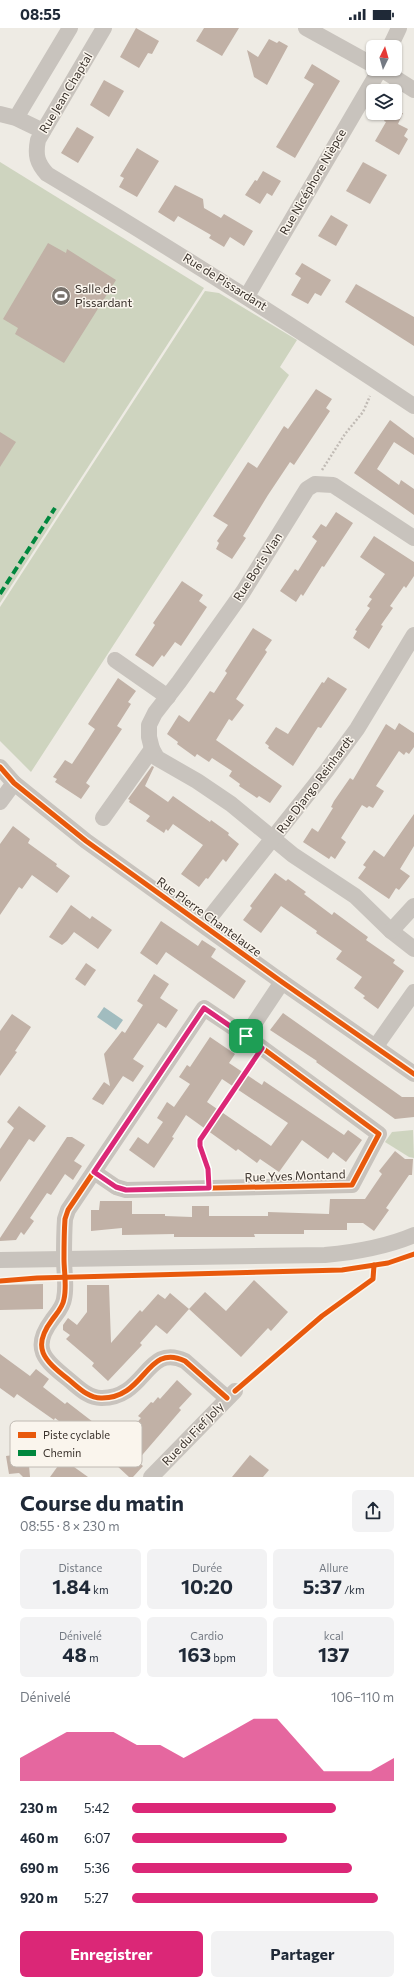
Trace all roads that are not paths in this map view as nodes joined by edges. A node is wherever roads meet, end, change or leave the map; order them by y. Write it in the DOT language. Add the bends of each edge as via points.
graph roads {
  1 [pos="70,28"];
  2 [pos="104,28"];
  3 [pos="306,28"];
  4 [pos="399,28"];
  5 [pos="393,40"];
  6 [pos="366,61"];
  7 [pos="376,76"];
  8 [pos="391,76"];
  9 [pos="414,90"];
  10 [pos="0,114"];
  11 [pos="16,118"];
  12 [pos="43,131"];
  13 [pos="37,160"];
  14 [pos="247,296"];
  15 [pos="414,406"];
  16 [pos="414,538"];
  17 [pos="414,636"];
  18 [pos="115,660"];
  19 [pos="168,697"];
  20 [pos="152,749"];
  21 [pos="0,767"];
  22 [pos="14,783"];
  23 [pos="0,802"];
  24 [pos="103,818"];
  25 [pos="273,839"];
  26 [pos="414,906"];
  27 [pos="204,925"];
  28 [pos="392,931"];
  29 [pos="414,949"];
  30 [pos="282,982"];
  31 [pos="414,992"];
  32 [pos="246,1036"];
  33 [pos="376,1046"];
  34 [pos="414,1074"];
  35 [pos="94,1172"];
  36 [pos="414,1235"];
  37 [pos="64,1258"];
  38 [pos="0,1260"];
  39 [pos="152,1477"];
  1 -- 11 [label="street"];
  2 -- 12 [label="street, Rue Jean Chaptal"];
  3 -- 6 [label="street"];
  4 -- 5 [label="street"];
  7 -- 14 [label="street, Rue Nicéphore Nièpce"];
  8 -- 9 [label="street"];
  10 -- 11 [label="street"];
  11 -- 12 [label="street"];
  12 -- 13 [label="street, Rue Jean Chaptal" via="38,140"];
  13 -- 14 [label="street, Rue de Pissardant" via="47,174"];
  14 -- 15 [label="street, Rue de Pissardant"];
  16 -- 19 [label="street, Rue Boris Vian" via="334,485 315,484 307,489 243,592"];
  17 -- 25 [label="street, Rue Django Reinhardt" via="357,729"];
  18 -- 19 [label="street"];
  19 -- 20 [label="street, Rue Boris Vian" via="150,725"];
  20 -- 24 [label="street"];
  20 -- 25 [label="street" via="157,758 165,764 197,781 231,804"];
  21 -- 22 [label="street, Rue Pierre Chantelauze"];
  22 -- 23 [label="street"];
  22 -- 27 [label="street, Rue Pierre Chantelauze" via="86,841"];
  25 -- 27 [label="street, Rue Django Reinhardt"];
  25 -- 28 [label="street" via="355,896"];
  26 -- 28 [label="street"];
  27 -- 30 [label="street, Rue Pierre Chantelauze"];
  28 -- 29 [label="street"];
  30 -- 32 [label="street"];
  30 -- 33 [label="street, Rue Pierre Chantelauze"];
  31 -- 33 [label="street"];
  32 -- 35 [label="street, Rue Yves Montand" via="204,1008"];
  32 -- 35 [label="street, Rue Yves Montand" via="379,1134 352,1185 126,1190 116,1187"];
  33 -- 34 [label="street, Rue Pierre Chantelauze"];
  35 -- 37 [label="street" via="68,1210 65,1219"];
  36 -- 37 [label="street" via="374,1248 325,1255"];
  37 -- 38 [label="street"];
  37 -- 39 [label="street, Rue du Fief Joly" via="64,1300 45,1329 41,1341 43,1354 51,1365 88,1395 111,1398 132,1388 163,1357 178,1357 231,1395"];
}
